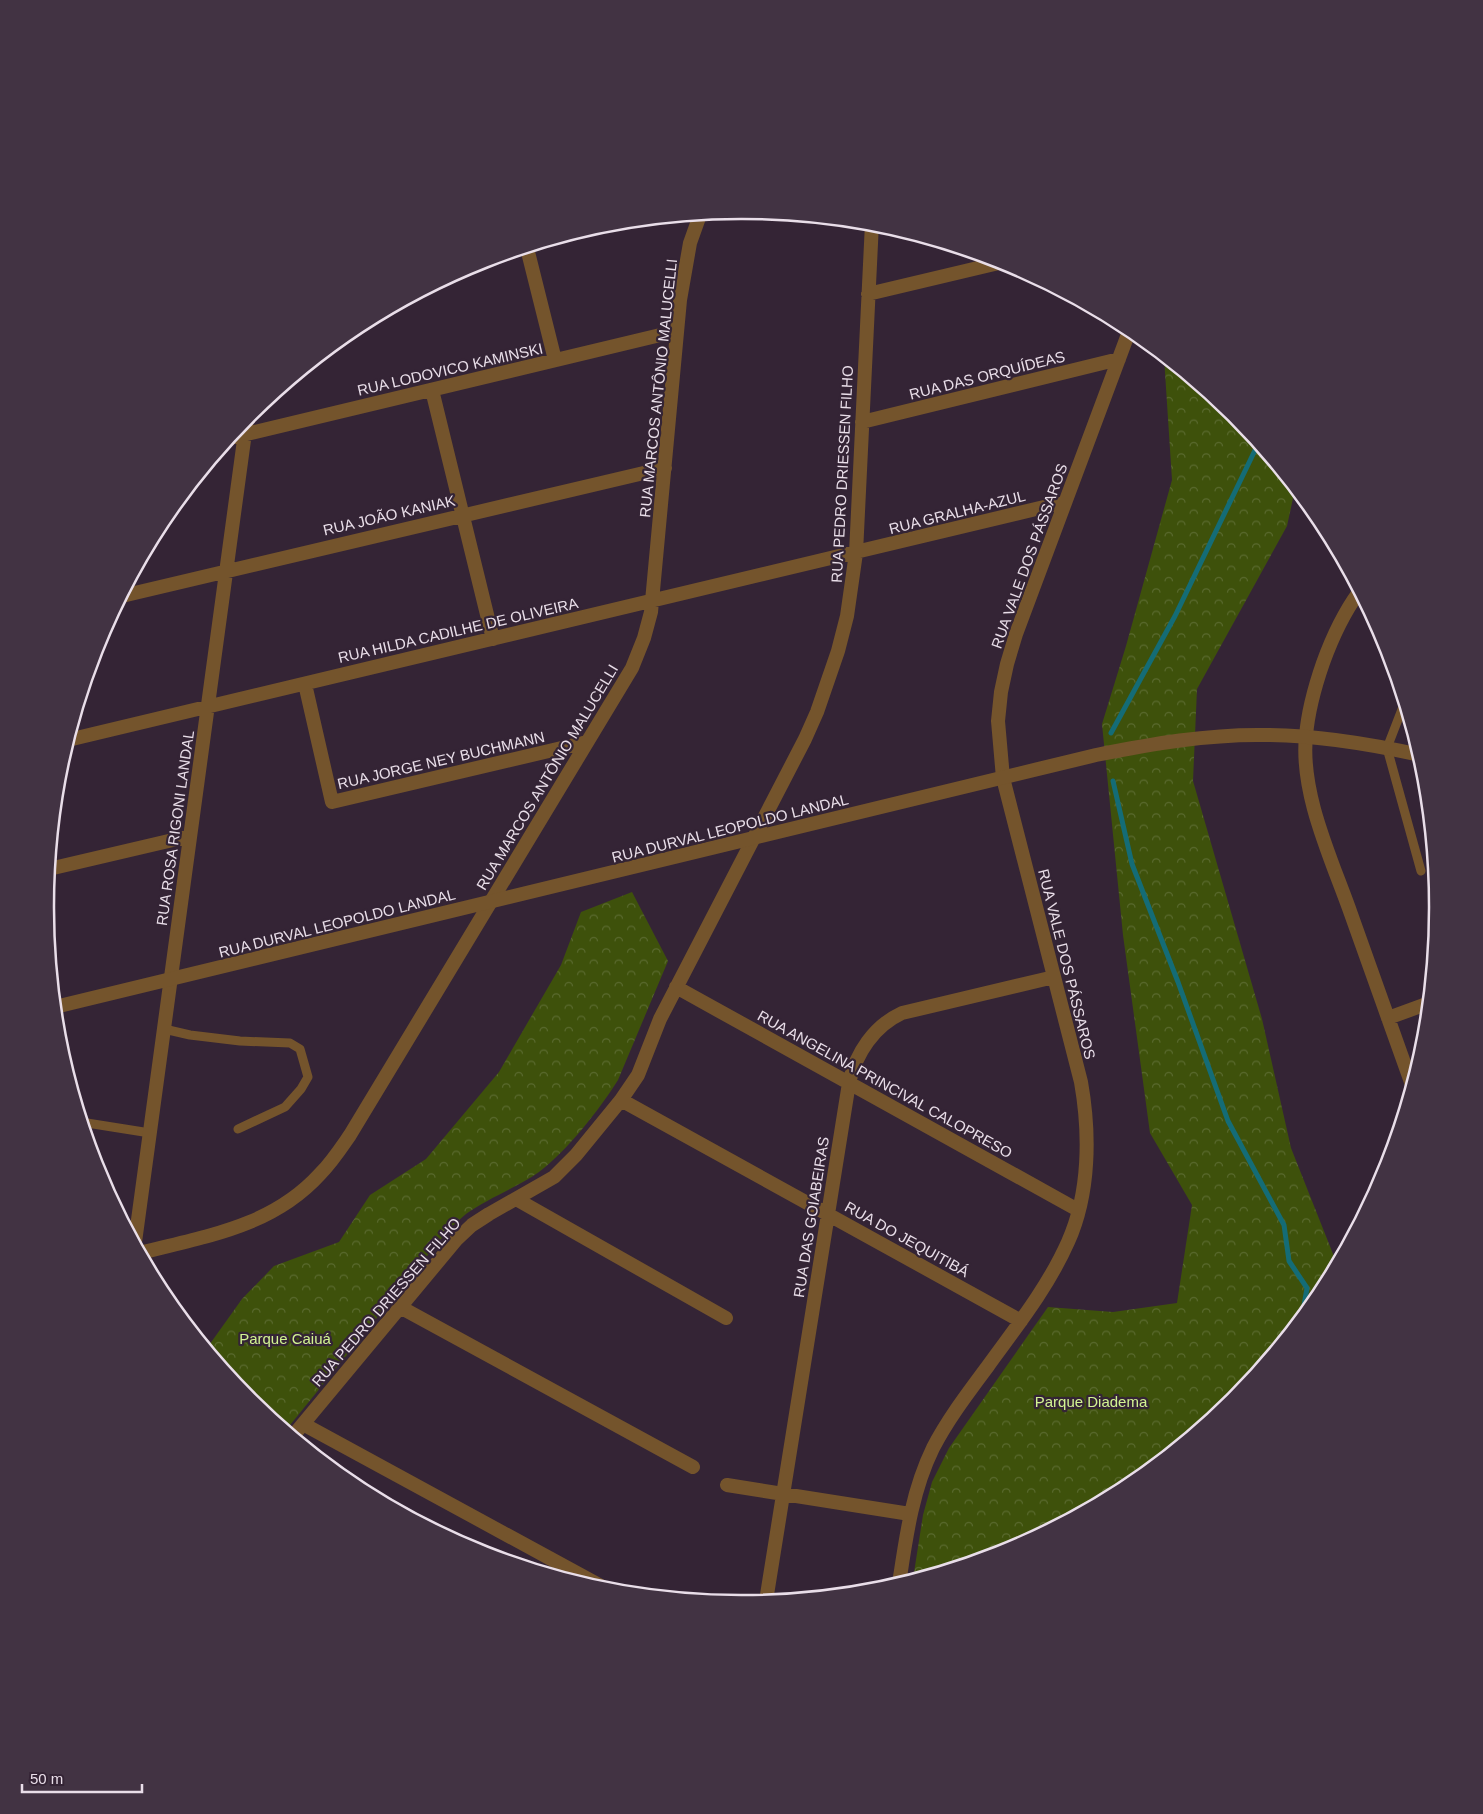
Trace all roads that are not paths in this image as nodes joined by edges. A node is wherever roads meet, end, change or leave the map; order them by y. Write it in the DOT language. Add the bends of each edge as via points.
graph roads {
  1 [pos="698,221"];
  2 [pos="872,231"];
  3 [pos="528,253"];
  4 [pos="988,266"];
  5 [pos="868,294"];
  6 [pos="677,331"];
  7 [pos="1127,337"];
  8 [pos="555,360"];
  9 [pos="1119,360"];
  10 [pos="432,390"];
  11 [pos="862,422"];
  12 [pos="244,435"];
  13 [pos="664,468"];
  14 [pos="1065,502"];
  15 [pos="463,515"];
  16 [pos="856,553"];
  17 [pos="226,571"];
  18 [pos="130,594"];
  19 [pos="1355,598"];
  20 [pos="652,601"];
  21 [pos="493,639"];
  22 [pos="305,684"];
  23 [pos="207,707"];
  24 [pos="1401,712"];
  25 [pos="1306,737"];
  26 [pos="75,738"];
  27 [pos="587,742"];
  28 [pos="1387,748"];
  29 [pos="1411,753"];
  30 [pos="1003,778"];
  31 [pos="190,836"];
  32 [pos="753,839"];
  33 [pos="55,868"];
  34 [pos="1421,871"];
  35 [pos="491,902"];
  36 [pos="1054,978"];
  37 [pos="170,980"];
  38 [pos="676,987"];
  39 [pos="61,1006"];
  40 [pos="1422,1006"];
  41 [pos="1388,1018"];
  42 [pos="164,1029"];
  43 [pos="1408,1075"];
  44 [pos="849,1083"];
  45 [pos="621,1100"];
  46 [pos="89,1123"];
  47 [pos="238,1129"];
  48 [pos="150,1133"];
  49 [pos="516,1199"];
  50 [pos="1078,1210"];
  51 [pos="828,1214"];
  52 [pos="136,1233"];
  53 [pos="146,1251"];
  54 [pos="400,1307"];
  55 [pos="726,1318"];
  56 [pos="1021,1321"];
  57 [pos="303,1424"];
  58 [pos="297,1431"];
  59 [pos="693,1467"];
  60 [pos="727,1485"];
  61 [pos="783,1494"];
  62 [pos="910,1514"];
  63 [pos="582,1576"];
  64 [pos="900,1576"];
  65 [pos="767,1594"];
  1 -- 6 [label="street, RUA MARCOS ANTÔNIO MALUCELLI" via="690,243"];
  2 -- 5 [label="street, RUA PEDRO DRIESSEN FILHO"];
  3 -- 8 [label="street"];
  4 -- 5 [label="street"];
  5 -- 11 [label="street, RUA PEDRO DRIESSEN FILHO"];
  6 -- 8 [label="street, RUA LODOVICO KAMINSKI"];
  6 -- 13 [label="street, RUA MARCOS ANTÔNIO MALUCELLI"];
  7 -- 9 [label="street, RUA VALE DOS PÁSSAROS"];
  8 -- 10 [label="street, RUA LODOVICO KAMINSKI"];
  9 -- 11 [label="street, RUA DAS ORQUÍDEAS"];
  9 -- 14 [label="street, RUA VALE DOS PÁSSAROS"];
  10 -- 12 [label="street, RUA LODOVICO KAMINSKI"];
  10 -- 15 [label="street"];
  11 -- 16 [label="street, RUA PEDRO DRIESSEN FILHO"];
  12 -- 17 [label="street, RUA ROSA RIGONI LANDAL"];
  13 -- 15 [label="street, RUA JOÃO KANIAK"];
  13 -- 20 [label="street, RUA MARCOS ANTÔNIO MALUCELLI"];
  14 -- 16 [label="street, RUA GRALHA-AZUL"];
  14 -- 30 [label="street, RUA VALE DOS PÁSSAROS" via="1007,664 998,720"];
  15 -- 17 [label="street, RUA JOÃO KANIAK"];
  15 -- 21 [label="street"];
  16 -- 20 [label="street, RUA HILDA CADILHE DE OLIVEIRA"];
  16 -- 32 [label="street, RUA PEDRO DRIESSEN FILHO" via="847,616 828,682 805,739"];
  17 -- 18 [label="street, RUA JOÃO KANIAK"];
  17 -- 23 [label="street, RUA ROSA RIGONI LANDAL"];
  19 -- 25 [label="street" via="1342,619 1324,661 1310,708"];
  20 -- 21 [label="street, RUA HILDA CADILHE DE OLIVEIRA"];
  20 -- 27 [label="street, RUA MARCOS ANTÔNIO MALUCELLI" via="638,654"];
  21 -- 22 [label="street, RUA HILDA CADILHE DE OLIVEIRA"];
  22 -- 23 [label="street, RUA HILDA CADILHE DE OLIVEIRA"];
  22 -- 27 [label="street, RUA JORGE NEY BUCHMANN" via="332,802"];
  23 -- 26 [label="street, RUA HILDA CADILHE DE OLIVEIRA"];
  23 -- 31 [label="street, RUA ROSA RIGONI LANDAL"];
  24 -- 28 [label="lane"];
  25 -- 28 [label="street, RUA DURVAL LEOPOLDO LANDAL"];
  25 -- 30 [label="street, RUA DURVAL LEOPOLDO LANDAL" via="1266,735 1184,740 1096,755"];
  25 -- 41 [label="street" via="1309,784 1317,815"];
  27 -- 35 [label="street, RUA MARCOS ANTÔNIO MALUCELLI"];
  28 -- 29 [label="street, RUA DURVAL LEOPOLDO LANDAL"];
  28 -- 34 [label="lane"];
  30 -- 32 [label="street, RUA DURVAL LEOPOLDO LANDAL"];
  30 -- 36 [label="street, RUA VALE DOS PÁSSAROS"];
  31 -- 33 [label="street"];
  31 -- 37 [label="street, RUA ROSA RIGONI LANDAL"];
  32 -- 35 [label="street, RUA DURVAL LEOPOLDO LANDAL"];
  32 -- 38 [label="street, RUA PEDRO DRIESSEN FILHO"];
  35 -- 37 [label="street, RUA DURVAL LEOPOLDO LANDAL"];
  35 -- 53 [label="street, RUA MARCOS ANTÔNIO MALUCELLI" via="350,1135 320,1175 300,1193 253,1222"];
  36 -- 44 [label="street, RUA DAS GOIABEIRAS" via="914,1009 891,1018 878,1029 857,1058"];
  36 -- 50 [label="street, RUA VALE DOS PÁSSAROS" via="1084,1099 1086,1148"];
  37 -- 39 [label="street, RUA DURVAL LEOPOLDO LANDAL"];
  37 -- 42 [label="street, RUA ROSA RIGONI LANDAL"];
  38 -- 44 [label="street, RUA ANGELINA PRINCIVAL CALOPRESO"];
  38 -- 45 [label="street, RUA PEDRO DRIESSEN FILHO" via="642,1068"];
  40 -- 41 [label="street"];
  41 -- 43 [label="street"];
  42 -- 47 [label="lane" via="240,1041 290,1043 300,1049 308,1077 301,1089 285,1106"];
  42 -- 48 [label="street, RUA ROSA RIGONI LANDAL"];
  44 -- 50 [label="street, RUA ANGELINA PRINCIVAL CALOPRESO"];
  44 -- 51 [label="street, RUA DAS GOIABEIRAS"];
  45 -- 49 [label="street, RUA PEDRO DRIESSEN FILHO" via="565,1167"];
  45 -- 51 [label="street, RUA DO JEQUITIBÁ"];
  46 -- 48 [label="lane"];
  48 -- 52 [label="street, RUA ROSA RIGONI LANDAL"];
  49 -- 54 [label="street, RUA PEDRO DRIESSEN FILHO" via="462,1235"];
  49 -- 55 [label="street"];
  50 -- 56 [label="street, RUA VALE DOS PÁSSAROS" via="1061,1258"];
  51 -- 56 [label="street, RUA DO JEQUITIBÁ"];
  51 -- 61 [label="street, RUA DAS GOIABEIRAS"];
  54 -- 57 [label="street, RUA PEDRO DRIESSEN FILHO"];
  54 -- 59 [label="street"];
  56 -- 62 [label="street, RUA VALE DOS PÁSSAROS" via="934,1447 923,1469"];
  57 -- 58 [label="street, RUA PEDRO DRIESSEN FILHO"];
  57 -- 63 [label="street"];
  60 -- 61 [label="street"];
  61 -- 62 [label="street"];
  61 -- 65 [label="street, RUA DAS GOIABEIRAS"];
  62 -- 64 [label="street, RUA VALE DOS PÁSSAROS"];
}
